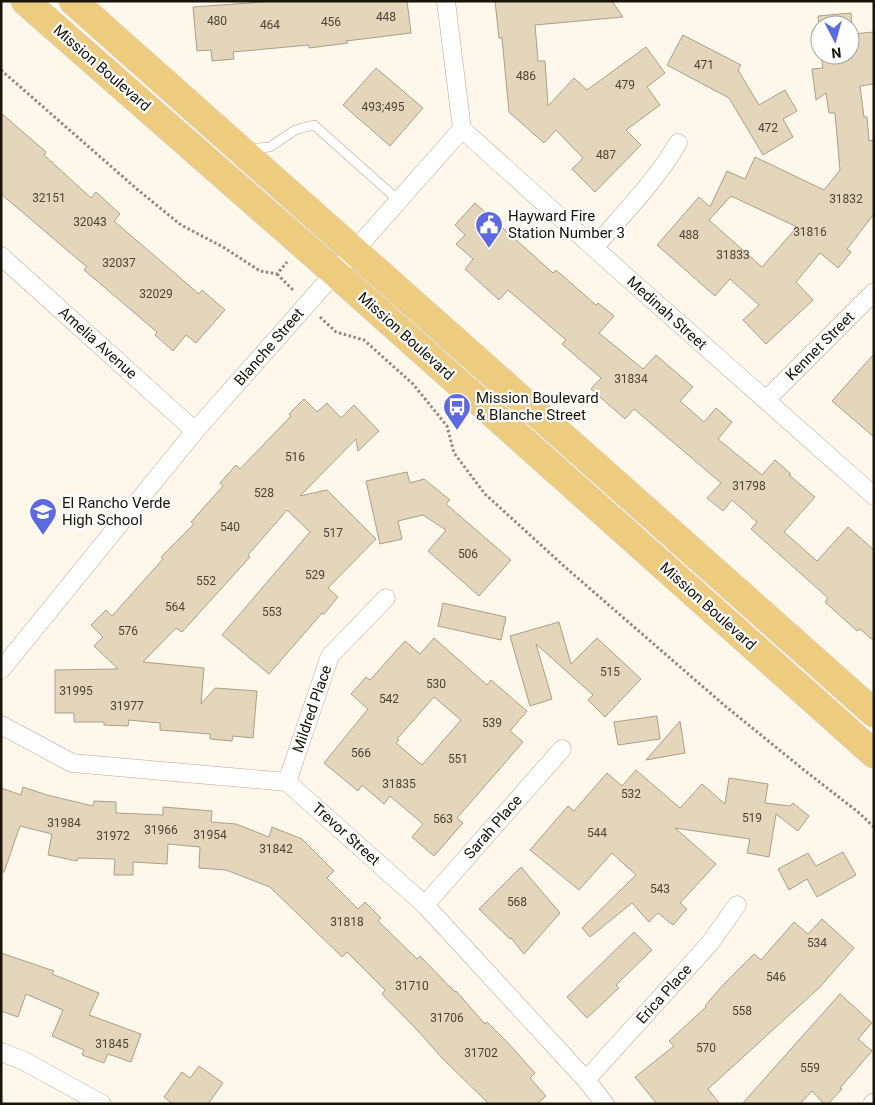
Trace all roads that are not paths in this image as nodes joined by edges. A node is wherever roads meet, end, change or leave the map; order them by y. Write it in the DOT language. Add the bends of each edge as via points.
graph roads {
  1 [pos="25,1"];
  2 [pos="74,1"];
  3 [pos="446,1"];
  4 [pos="462,128"];
  5 [pos="678,143"];
  6 [pos="239,149"];
  7 [pos="398,200"];
  8 [pos="594,248"];
  9 [pos="352,251"];
  10 [pos="1,256"];
  11 [pos="334,272"];
  12 [pos="874,292"];
  13 [pos="766,400"];
  14 [pos="195,431"];
  15 [pos="874,496"];
  16 [pos="386,598"];
  17 [pos="1,670"];
  18 [pos="874,713"];
  19 [pos="1,725"];
  20 [pos="562,748"];
  21 [pos="874,754"];
  22 [pos="287,782"];
  23 [pos="424,905"];
  24 [pos="738,905"];
  25 [pos="1,1052"];
  26 [pos="586,1080"];
  27 [pos="102,1104"];
  28 [pos="605,1104"];
  1 -- 11 [label="main road, Mission Boulevard"];
  2 -- 6 [label="main road, Mission Boulevard"];
  3 -- 4 [label="street"];
  4 -- 7 [label="street, Blanche Street"];
  4 -- 8 [label="street, Medinah Street"];
  5 -- 8 [label="street" via="668,161"];
  6 -- 7 [label="lane" via="270,147 295,130 314,125"];
  6 -- 9 [label="main road, Mission Boulevard"];
  7 -- 9 [label="street, Blanche Street"];
  8 -- 13 [label="street, Medinah Street"];
  9 -- 11 [label="street, Blanche Street"];
  9 -- 18 [label="main road, Mission Boulevard"];
  10 -- 14 [label="street, Amelia Avenue"];
  11 -- 14 [label="street, Blanche Street"];
  11 -- 21 [label="main road, Mission Boulevard"];
  12 -- 13 [label="street, Kennet Street"];
  13 -- 15 [label="street, Medinah Street"];
  14 -- 17 [label="street, Blanche Street"];
  16 -- 22 [label="street, Mildred Place" via="330,656"];
  19 -- 22 [label="street" via="72,763"];
  20 -- 23 [label="street, Sarah Place"];
  22 -- 23 [label="street, Trevor Street"];
  23 -- 26 [label="street, Trevor Street"];
  24 -- 26 [label="street, Erica Place" via="710,943"];
  25 -- 27 [label="street" via="24,1061"];
  26 -- 28 [label="street, Trevor Street"];
}
